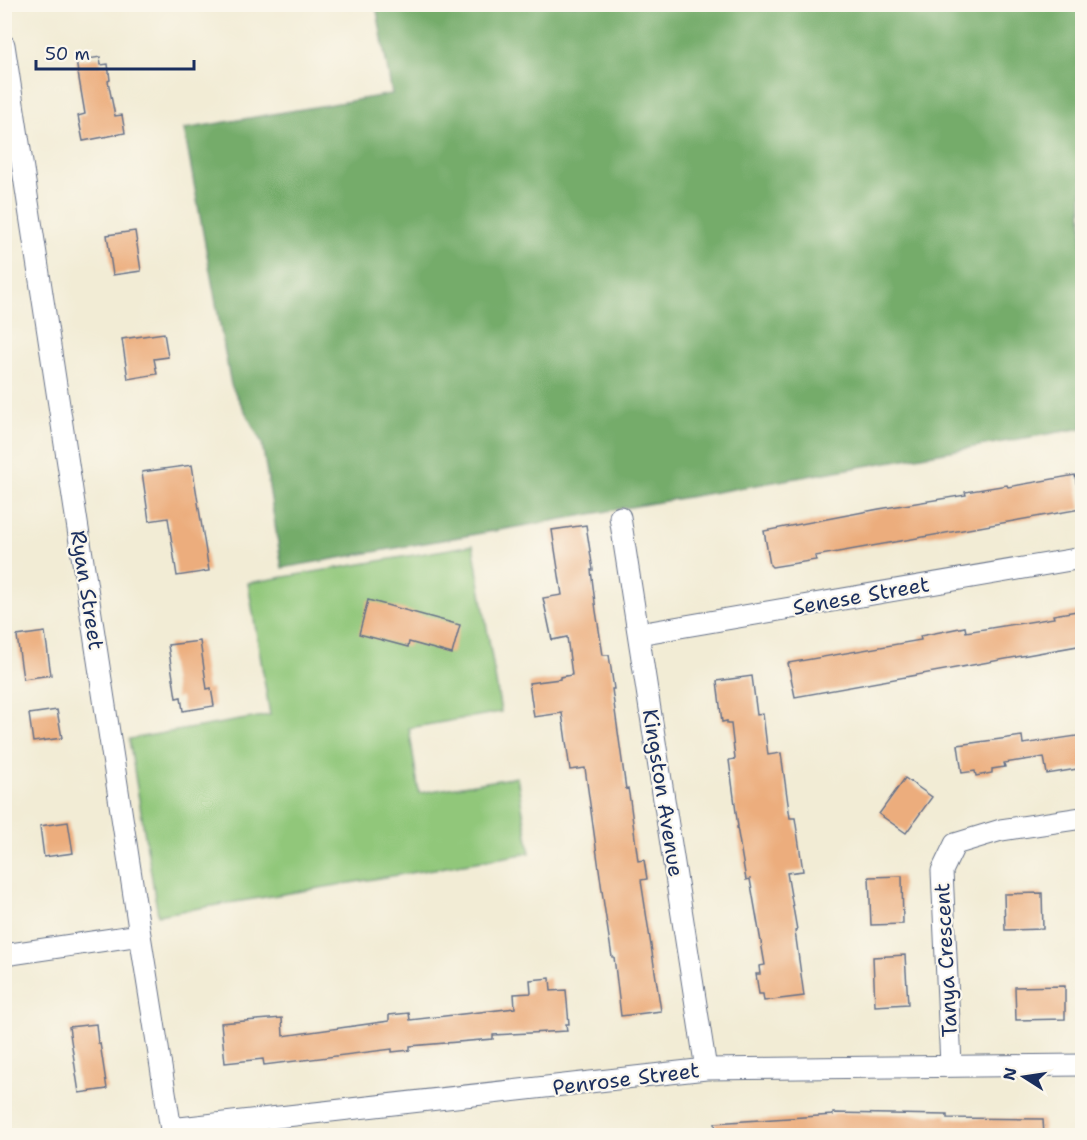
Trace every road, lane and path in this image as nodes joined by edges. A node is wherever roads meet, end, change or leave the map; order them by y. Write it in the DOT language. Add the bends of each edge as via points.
graph roads {
  1 [pos="4,45"];
  2 [pos="620,517"];
  3 [pos="1083,558"];
  4 [pos="639,634"];
  5 [pos="1083,818"];
  6 [pos="140,935"];
  7 [pos="4,955"];
  8 [pos="951,1065"];
  9 [pos="1083,1065"];
  10 [pos="706,1069"];
  11 [pos="172,1132"];
  1 -- 6 [label="street, Ryan Street"];
  2 -- 4 [label="street, Kingston Avenue"];
  3 -- 4 [label="street, Senese Street"];
  4 -- 10 [label="street, Kingston Avenue"];
  5 -- 8 [label="street, Tanya Crescent" via="1000,830 955,844 942,871"];
  6 -- 7 [label="street"];
  6 -- 11 [label="street, Ryan Street"];
  8 -- 9 [label="street, Penrose Street"];
  8 -- 10 [label="street, Penrose Street"];
  10 -- 11 [label="street, Penrose Street"];
}
